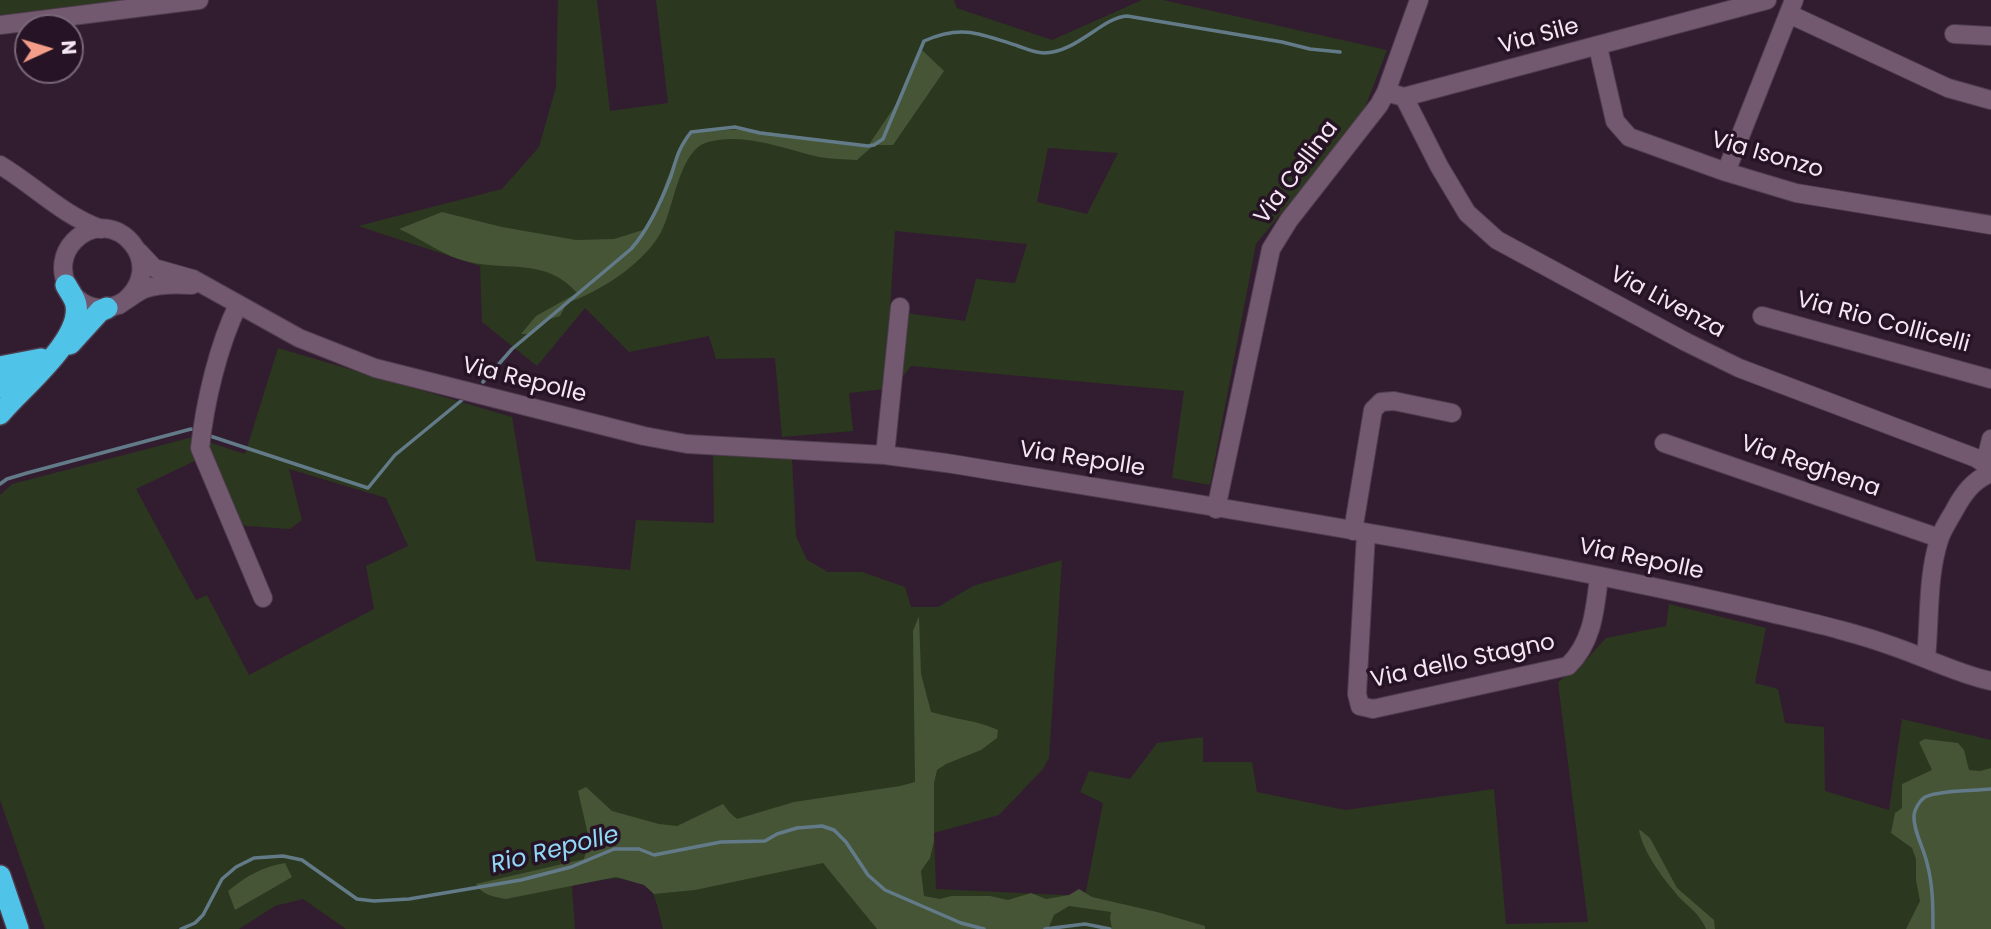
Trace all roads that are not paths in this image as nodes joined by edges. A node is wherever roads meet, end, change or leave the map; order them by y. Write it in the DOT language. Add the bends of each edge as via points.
graph roads {
  1 [pos="199,0"];
  2 [pos="1419,0"];
  3 [pos="1767,0"];
  4 [pos="1791,7"];
  5 [pos="0,25"];
  6 [pos="1954,34"];
  7 [pos="1991,36"];
  8 [pos="1598,47"];
  9 [pos="1386,92"];
  10 [pos="1404,97"];
  11 [pos="1991,100"];
  12 [pos="0,165"];
  13 [pos="1727,172"];
  14 [pos="62,210"];
  15 [pos="1991,225"];
  16 [pos="101,229"];
  17 [pos="139,252"];
  18 [pos="65,255"];
  19 [pos="66,285"];
  20 [pos="206,286"];
  21 [pos="238,305"];
  22 [pos="113,307"];
  23 [pos="900,307"];
  24 [pos="1762,316"];
  25 [pos="53,356"];
  26 [pos="0,367"];
  27 [pos="1991,379"];
  28 [pos="0,387"];
  29 [pos="1452,413"];
  30 [pos="0,414"];
  31 [pos="1991,439"];
  32 [pos="1664,443"];
  33 [pos="885,455"];
  34 [pos="1989,470"];
  35 [pos="1216,509"];
  36 [pos="1359,532"];
  37 [pos="1939,537"];
  38 [pos="1599,577"];
  39 [pos="263,598"];
  40 [pos="1926,658"];
  41 [pos="1991,681"];
  42 [pos="0,859"];
  43 [pos="9,902"];
  1 -- 5 [label="street"];
  2 -- 9 [label="street, Via Cellina"];
  3 -- 8 [label="street, Via Sile"];
  4 -- 11 [label="street" via="1948,88"];
  4 -- 13 [label="street"];
  6 -- 7 [label="street"];
  8 -- 10 [label="street, Via Sile"];
  8 -- 13 [label="street, Via Isonzo" via="1608,99 1621,130"];
  9 -- 10 [label="street"];
  9 -- 35 [label="street, Via Cellina" via="1271,248"];
  10 -- 34 [label="street, Via Livenza" via="1467,213 1497,240 1739,368"];
  12 -- 14 [label="street, Via Repolle"];
  13 -- 15 [label="street, Via Isonzo" via="1796,193"];
  14 -- 16 [label="street, Via Repolle"];
  14 -- 18 [label="street" via="67,223"];
  16 -- 17 [label="street, Via Repolle" via="123,234"];
  16 -- 18 [label="street" via="79,236"];
  17 -- 20 [label="street, Via Repolle" via="154,268"];
  17 -- 22 [label="street" via="142,264 137,288"];
  18 -- 19 [label="street"];
  19 -- 22 [label="street" via="83,304"];
  19 -- 25 [label="highway" via="76,304 75,324"];
  20 -- 21 [label="street, Via Repolle"];
  20 -- 22 [label="street, Via Repolle" via="175,284 145,289"];
  21 -- 33 [label="street, Via Repolle" via="299,338 375,368 644,436 687,444"];
  21 -- 39 [label="street" via="228,325 200,448"];
  22 -- 25 [label="highway" via="100,311"];
  23 -- 33 [label="street"];
  24 -- 27 [label="street, Via Rio Collicelli"];
  25 -- 26 [label="highway"];
  25 -- 28 [label="highway"];
  25 -- 30 [label="highway"];
  29 -- 36 [label="street" via="1394,401 1381,402 1373,410"];
  31 -- 34 [label="street"];
  32 -- 37 [label="street, Via Reghena"];
  33 -- 35 [label="street, Via Repolle"];
  34 -- 37 [label="street" via="1972,484"];
  35 -- 36 [label="street, Via Repolle"];
  36 -- 38 [label="street, Via Repolle"];
  36 -- 38 [label="street, Via dello Stagno" via="1357,694 1360,706 1373,709 1568,666 1587,640"];
  37 -- 40 [label="street" via="1931,577"];
  38 -- 40 [label="street, Via Repolle" via="1847,631"];
  40 -- 41 [label="street, Via Repolle"];
  42 -- 43 [label="highway"];
}
